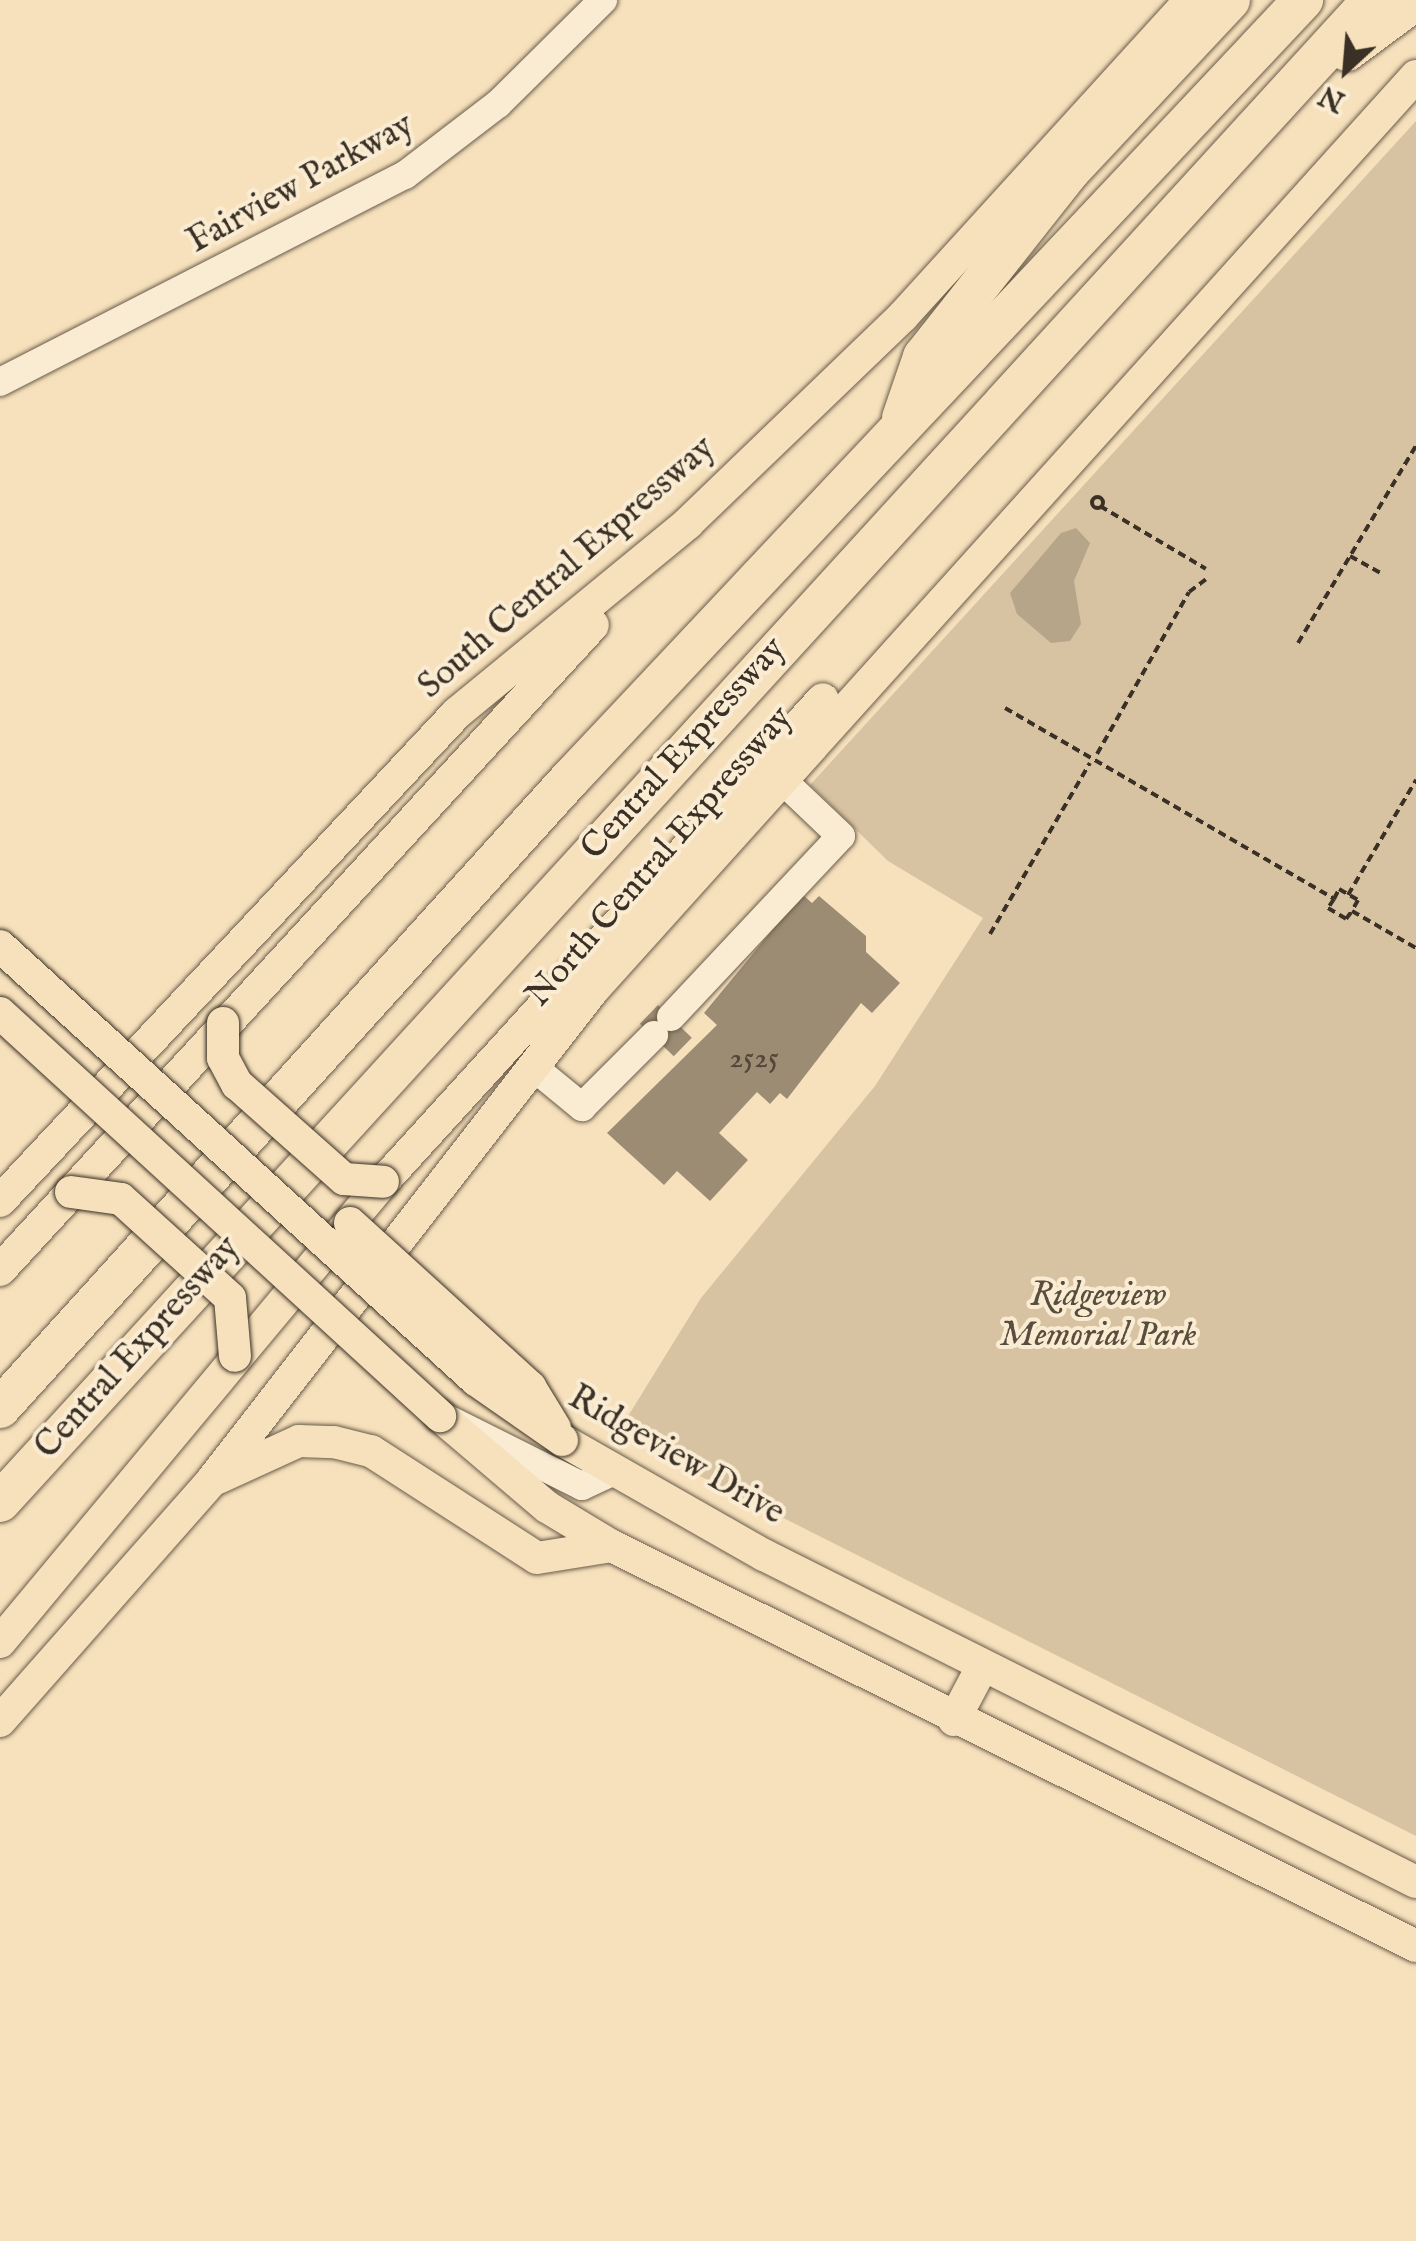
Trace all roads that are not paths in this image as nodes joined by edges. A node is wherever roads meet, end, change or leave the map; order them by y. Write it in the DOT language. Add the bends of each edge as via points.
graph roads {
  1 [pos="602,0"];
  2 [pos="1191,0"];
  3 [pos="1230,0"];
  4 [pos="1303,0"];
  5 [pos="1372,0"];
  6 [pos="1416,0"];
  7 [pos="1416,76"];
  8 [pos="1286,94"];
  9 [pos="0,382"];
  10 [pos="898,432"];
  11 [pos="1014,517"];
  12 [pos="688,523"];
  13 [pos="780,778"];
  14 [pos="0,946"];
  15 [pos="0,1013"];
  16 [pos="223,1023"];
  17 [pos="532,1066"];
  18 [pos="161,1090"];
  19 [pos="128,1128"];
  20 [pos="383,1182"];
  21 [pos="71,1192"];
  22 [pos="0,1201"];
  23 [pos="340,1234"];
  24 [pos="0,1270"];
  25 [pos="297,1284"];
  26 [pos="235,1356"];
  27 [pos="0,1408"];
  28 [pos="440,1416"];
  29 [pos="612,1472"];
  30 [pos="213,1479"];
  31 [pos="0,1502"];
  32 [pos="612,1546"];
  33 [pos="0,1642"];
  34 [pos="982,1667"];
  35 [pos="954,1720"];
  36 [pos="0,1721"];
  37 [pos="1416,1882"];
  38 [pos="1416,1946"];
  1 -- 9 [label="street, Fairview Parkway" via="498,104 392,183"];
  2 -- 12 [label="main road, South Central Expressway" via="903,316"];
  3 -- 10 [label="highway" via="1070,172 923,357"];
  4 -- 10 [label="highway, Central Expressway"];
  5 -- 8 [label="highway, Central Expressway"];
  6 -- 8 [label="highway"];
  7 -- 11 [label="main road, North Central Expressway"];
  8 -- 31 [label="highway, Central Expressway"];
  10 -- 27 [label="highway, Central Expressway"];
  11 -- 13 [label="main road, North Central Expressway"];
  11 -- 20 [label="main road" via="938,578 574,966"];
  12 -- 16 [label="main road"];
  12 -- 22 [label="main road, South Central Expressway" via="457,713"];
  13 -- 17 [label="main road, North Central Expressway"];
  13 -- 17 [label="street" via="840,836 582,1106"];
  14 -- 18 [label="main road, Ridgeview Drive, bridge"];
  15 -- 19 [label="main road, bridge"];
  16 -- 18 [label="main road"];
  16 -- 20 [label="main road, bridge" via="222,1058 237,1084 344,1179"];
  17 -- 30 [label="main road, North Central Expressway"];
  18 -- 19 [label="main road"];
  18 -- 23 [label="main road, Ridgeview Drive, bridge"];
  19 -- 21 [label="main road"];
  19 -- 25 [label="main road, bridge"];
  20 -- 23 [label="main road"];
  21 -- 24 [label="main road"];
  21 -- 26 [label="main road, bridge" via="121,1199 230,1298"];
  23 -- 25 [label="main road"];
  23 -- 29 [label="main road, Ridgeview Drive, bridge" via="476,1380"];
  25 -- 26 [label="main road"];
  25 -- 28 [label="main road, bridge"];
  26 -- 33 [label="main road"];
  28 -- 29 [label="street" via="582,1486"];
  28 -- 32 [label="main road" via="547,1507"];
  29 -- 34 [label="main road, Ridgeview Drive"];
  30 -- 32 [label="main road" via="299,1442 334,1442 397,1466 537,1558"];
  30 -- 36 [label="main road, North Central Expressway"];
  32 -- 35 [label="main road"];
  34 -- 35 [label="main road"];
  34 -- 37 [label="main road, Ridgeview Drive"];
  35 -- 38 [label="main road"];
}
